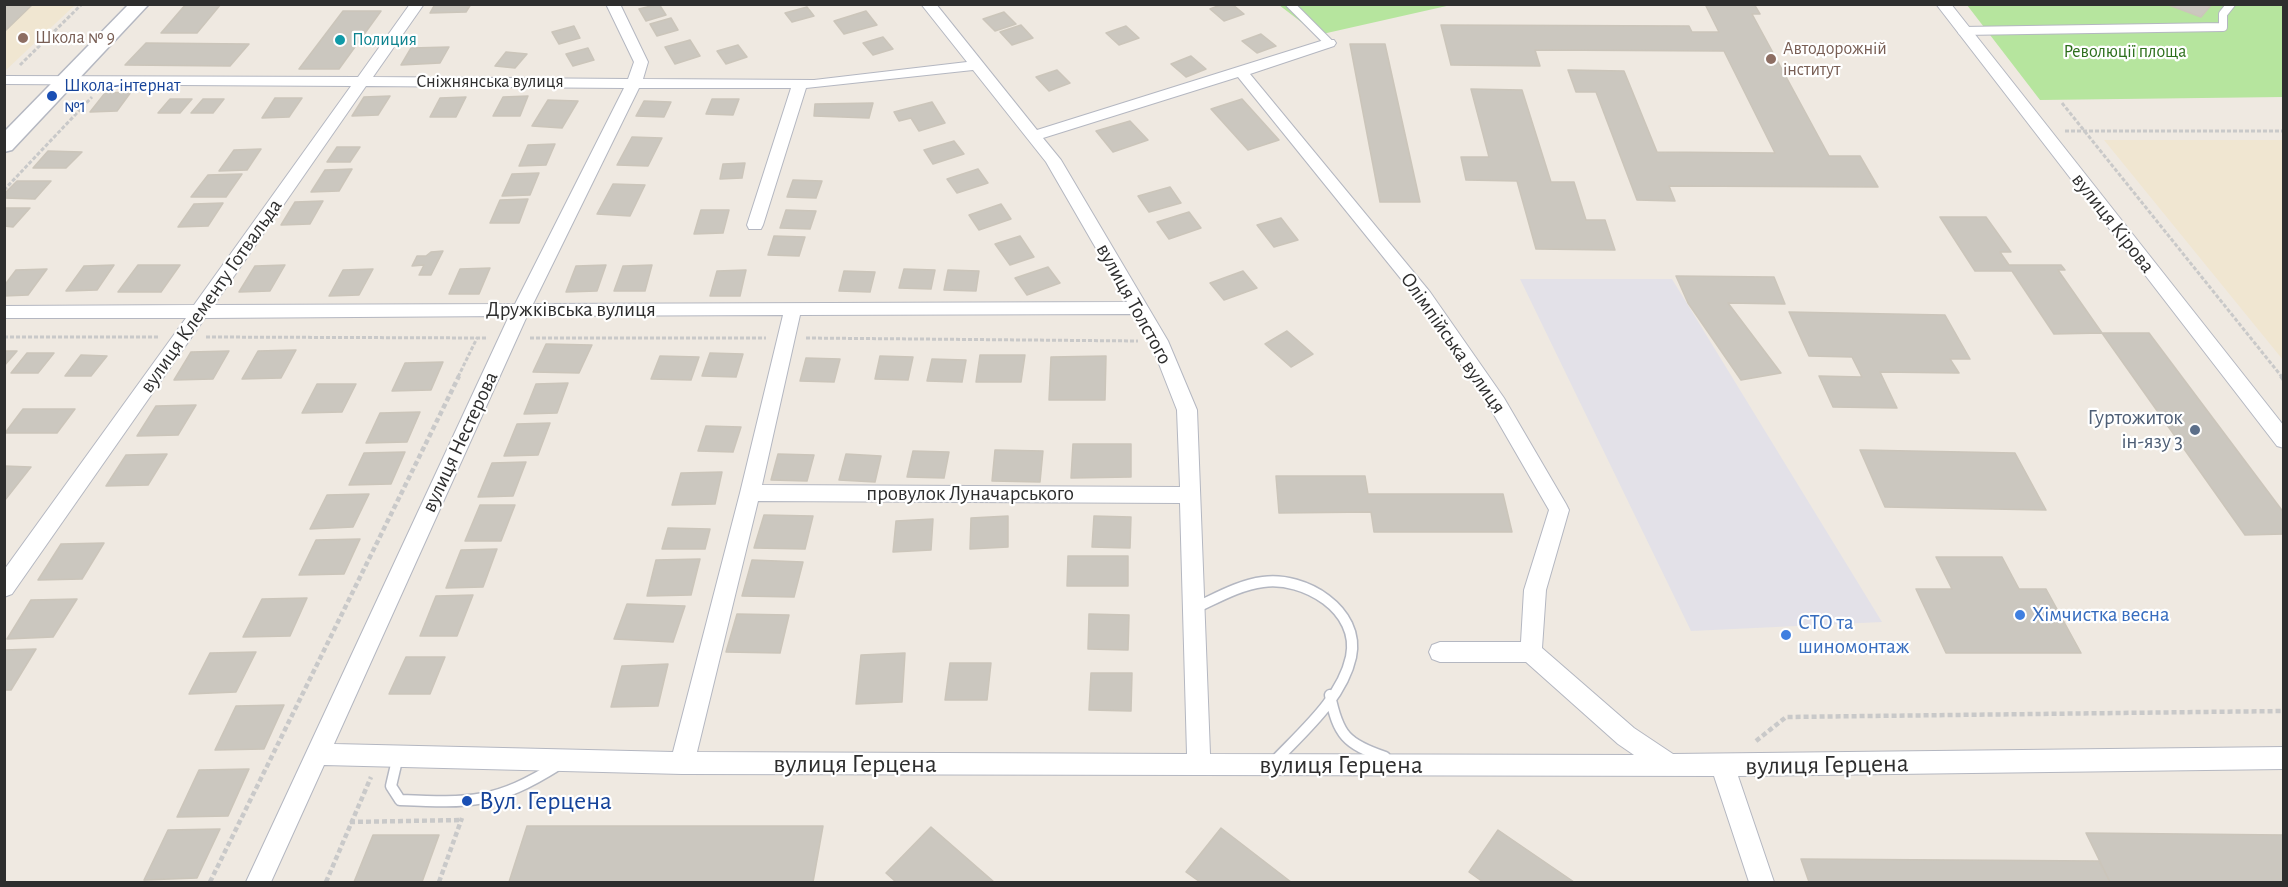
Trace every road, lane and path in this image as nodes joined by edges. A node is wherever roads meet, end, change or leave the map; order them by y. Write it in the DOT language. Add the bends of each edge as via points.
graph roads {
  1 [pos="82,4"];
  2 [pos="140,4"];
  3 [pos="417,4"];
  4 [pos="613,4"];
  5 [pos="927,4"];
  6 [pos="1290,4"];
  7 [pos="1943,4"];
  8 [pos="2231,4"];
  9 [pos="1962,31"];
  10 [pos="1329,43"];
  11 [pos="975,64"];
  12 [pos="1242,74"];
  13 [pos="5,80"];
  14 [pos="68,80"];
  15 [pos="108,80"];
  16 [pos="362,82"];
  17 [pos="634,82"];
  18 [pos="800,83"];
  19 [pos="2062,103"];
  20 [pos="2040,131"];
  21 [pos="2083,131"];
  22 [pos="2283,131"];
  23 [pos="1033,136"];
  24 [pos="4,145"];
  25 [pos="4,190"];
  26 [pos="755,225"];
  27 [pos="1138,308"];
  28 [pos="793,309"];
  29 [pos="521,310"];
  30 [pos="4,312"];
  31 [pos="200,312"];
  32 [pos="4,337"];
  33 [pos="182,337"];
  34 [pos="477,338"];
  35 [pos="508,338"];
  36 [pos="786,338"];
  37 [pos="1159,341"];
  38 [pos="2283,380"];
  39 [pos="2283,441"];
  40 [pos="750,493"];
  41 [pos="1190,495"];
  42 [pos="4,588"];
  43 [pos="1194,608"];
  44 [pos="1440,651"];
  45 [pos="1531,651"];
  46 [pos="1330,695"];
  47 [pos="2283,711"];
  48 [pos="317,754"];
  49 [pos="389,757"];
  50 [pos="2283,758"];
  51 [pos="566,761"];
  52 [pos="682,763"];
  53 [pos="1199,765"];
  54 [pos="1271,765"];
  55 [pos="1410,765"];
  56 [pos="1670,766"];
  57 [pos="1723,766"];
  58 [pos="467,801"];
  59 [pos="462,820"];
  60 [pos="350,822"];
  61 [pos="210,882"];
  62 [pos="258,882"];
  63 [pos="326,882"];
  64 [pos="439,882"];
  65 [pos="1761,882"];
  1 -- 13 [label="path"];
  2 -- 14 [label="street"];
  3 -- 16 [label="street, вулиця Клементу Готвальда"];
  4 -- 17 [label="street, вулиця Нестерова" via="640,62"];
  5 -- 11 [label="street, вулиця Толстого"];
  6 -- 10 [label="lane"];
  7 -- 9 [label="street, вулиця Кірова"];
  8 -- 9 [label="lane" via="2223,14 2223,27"];
  9 -- 20 [label="street, вулиця Кірова"];
  10 -- 12 [label="street"];
  11 -- 18 [label="street, Сніжнянська вулиця"];
  11 -- 23 [label="street, вулиця Толстого"];
  12 -- 23 [label="street" via="1149,98"];
  12 -- 45 [label="street, Олімпійська вулиця" via="1424,296 1497,403 1559,510 1535,590"];
  13 -- 14 [label="street, Сніжнянська вулиця"];
  14 -- 15 [label="street, Сніжнянська вулиця"];
  14 -- 24 [label="street"];
  15 -- 16 [label="street, Сніжнянська вулиця"];
  15 -- 25 [label="path"];
  16 -- 17 [label="street, Сніжнянська вулиця"];
  16 -- 31 [label="street, вулиця Клементу Готвальда"];
  17 -- 18 [label="street, Сніжнянська вулиця"];
  17 -- 29 [label="street, вулиця Нестерова"];
  18 -- 26 [label="street"];
  19 -- 21 [label="path"];
  20 -- 21 [label="path"];
  20 -- 39 [label="street, вулиця Кірова"];
  21 -- 22 [label="path"];
  21 -- 38 [label="path"];
  23 -- 27 [label="street, вулиця Толстого" via="1053,160"];
  27 -- 28 [label="street, Дружківська вулиця"];
  27 -- 37 [label="street, вулиця Толстого"];
  28 -- 29 [label="street, Дружківська вулиця"];
  28 -- 36 [label="street"];
  29 -- 31 [label="street, Дружківська вулиця"];
  29 -- 35 [label="street, вулиця Нестерова"];
  30 -- 31 [label="street, Дружківська вулиця"];
  31 -- 33 [label="street, вулиця Клементу Готвальда"];
  32 -- 33 [label="path"];
  33 -- 34 [label="path"];
  33 -- 42 [label="street, вулиця Клементу Готвальда"];
  34 -- 35 [label="path"];
  34 -- 61 [label="path"];
  35 -- 36 [label="path"];
  35 -- 48 [label="street, вулиця Нестерова"];
  36 -- 37 [label="path"];
  36 -- 40 [label="street"];
  37 -- 41 [label="street, вулиця Толстого" via="1187,410"];
  40 -- 41 [label="street, провулок Луначарського"];
  40 -- 52 [label="street"];
  41 -- 43 [label="street, вулиця Толстого"];
  43 -- 46 [label="lane" via="1251,585 1273,581 1298,585 1336,605 1350,629 1352,654 1345,674"];
  43 -- 53 [label="street, вулиця Толстого"];
  44 -- 45 [label="street"];
  45 -- 56 [label="street" via="1626,736"];
  46 -- 54 [label="lane"];
  46 -- 55 [label="lane" via="1335,720 1345,739 1366,752"];
  47 -- 57 [label="path" via="1786,717"];
  48 -- 49 [label="street, вулиця Герцена"];
  48 -- 62 [label="street, вулиця Нестерова"];
  49 -- 51 [label="street, вулиця Герцена"];
  49 -- 58 [label="lane" via="391,786 400,800"];
  49 -- 60 [label="path"];
  50 -- 57 [label="street, вулиця Герцена"];
  51 -- 52 [label="street, вулиця Герцена"];
  51 -- 58 [label="lane" via="520,788 492,798"];
  52 -- 53 [label="street, вулиця Герцена"];
  53 -- 54 [label="street, вулиця Герцена"];
  54 -- 55 [label="street, вулиця Герцена"];
  55 -- 56 [label="street, вулиця Герцена"];
  56 -- 57 [label="street, вулиця Герцена"];
  57 -- 65 [label="street"];
  58 -- 59 [label="path"];
  59 -- 60 [label="path"];
  59 -- 64 [label="path"];
  60 -- 63 [label="path"];
}
